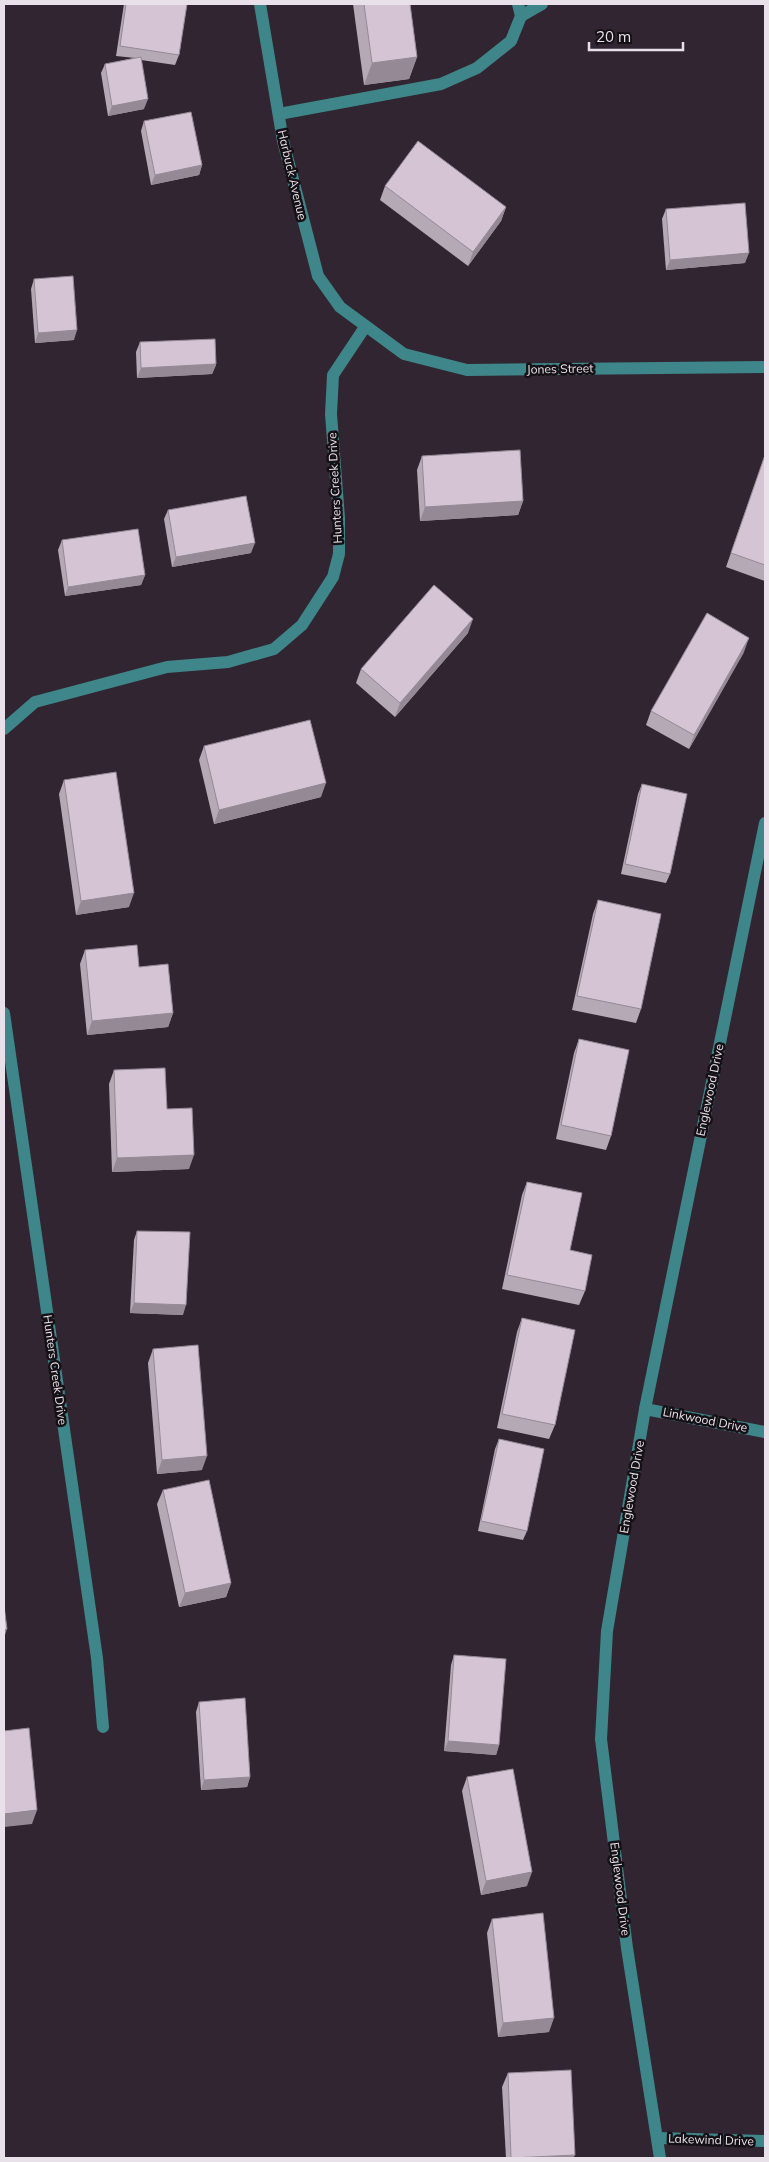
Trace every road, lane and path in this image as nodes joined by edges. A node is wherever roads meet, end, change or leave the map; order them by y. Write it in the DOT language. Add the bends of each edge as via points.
graph roads {
  1 [pos="260,4"];
  2 [pos="542,4"];
  3 [pos="519,10"];
  4 [pos="279,114"];
  5 [pos="365,327"];
  6 [pos="765,367"];
  7 [pos="4,729"];
  8 [pos="765,823"];
  9 [pos="4,1013"];
  10 [pos="645,1409"];
  11 [pos="765,1432"];
  12 [pos="103,1727"];
  13 [pos="657,2138"];
  14 [pos="765,2142"];
  15 [pos="660,2158"];
  1 -- 4 [label="street, Harbuck Avenue"];
  2 -- 3 [label="street"];
  3 -- 4 [label="street" via="511,41 477,68 441,84"];
  4 -- 5 [label="street, Harbuck Avenue" via="300,212 318,276 340,307"];
  5 -- 6 [label="street, Jones Street" via="404,354 467,370"];
  5 -- 7 [label="street, Hunters Creek Drive" via="333,375 331,414 339,554 333,577 302,625 274,649 228,662 167,667 35,702"];
  8 -- 10 [label="street, Englewood Drive"];
  9 -- 12 [label="street, Hunters Creek Drive" via="97,1658"];
  10 -- 11 [label="street, Linkwood Drive"];
  10 -- 13 [label="street, Englewood Drive" via="607,1631 601,1739 627,1948"];
  13 -- 14 [label="street, Lakewind Drive"];
  13 -- 15 [label="street, Englewood Drive"];
}
